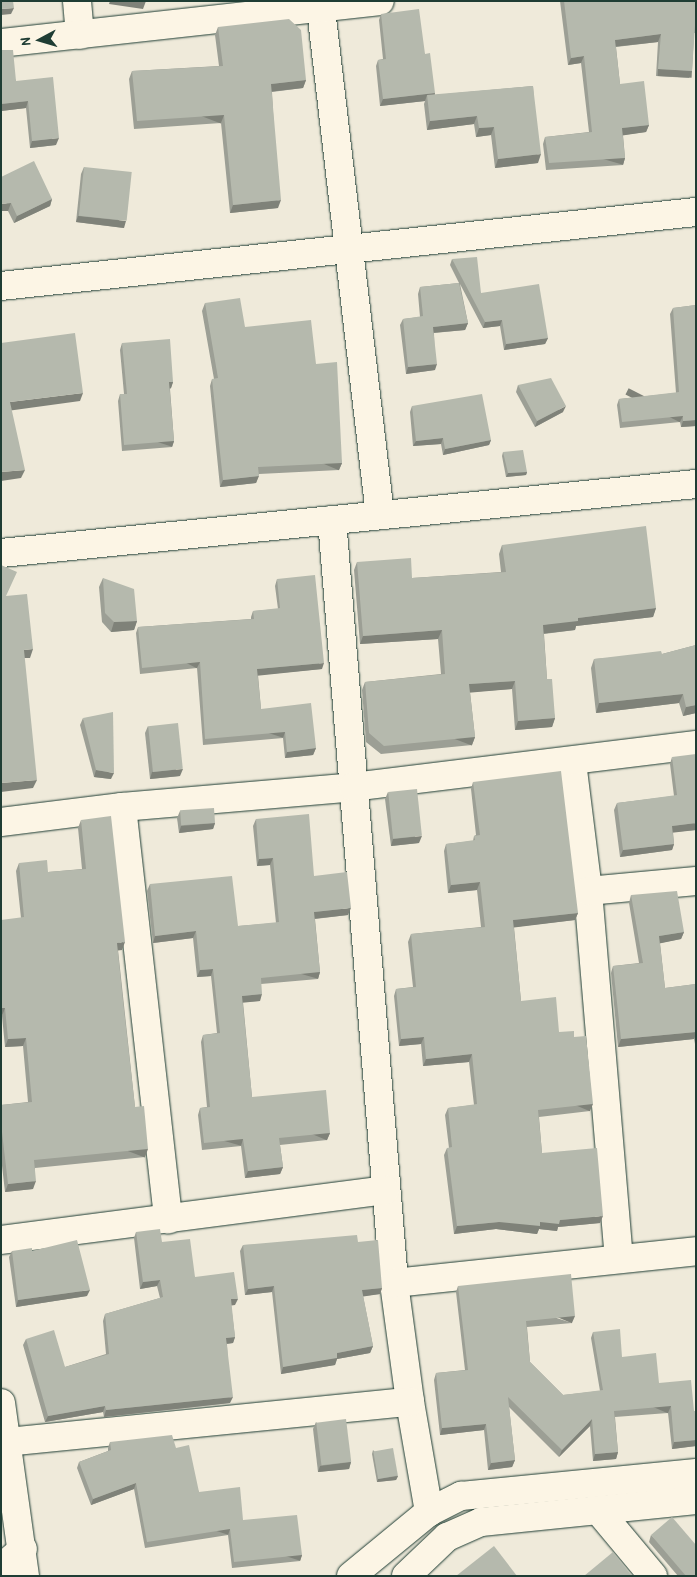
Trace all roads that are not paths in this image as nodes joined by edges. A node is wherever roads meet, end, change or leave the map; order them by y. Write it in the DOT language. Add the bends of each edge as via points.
graph roads {
  1 [pos="77,1"];
  2 [pos="380,1"];
  3 [pos="321,4"];
  4 [pos="80,35"];
  5 [pos="1,43"];
  6 [pos="696,212"];
  7 [pos="348,250"];
  8 [pos="1,286"];
  9 [pos="696,484"];
  10 [pos="380,515"];
  11 [pos="332,520"];
  12 [pos="1,553"];
  13 [pos="696,745"];
  14 [pos="572,762"];
  15 [pos="353,787"];
  16 [pos="122,807"];
  17 [pos="1,822"];
  18 [pos="696,881"];
  19 [pos="588,890"];
  20 [pos="385,1190"];
  21 [pos="168,1219"];
  22 [pos="1,1240"];
  23 [pos="696,1251"];
  24 [pos="619,1259"];
  25 [pos="394,1284"];
  26 [pos="410,1402"];
  27 [pos="1,1403"];
  28 [pos="6,1442"];
  29 [pos="696,1473"];
  30 [pos="696,1500"];
  31 [pos="598,1510"];
  32 [pos="429,1512"];
  33 [pos="23,1549"];
  34 [pos="1,1568"];
  35 [pos="26,1576"];
  36 [pos="351,1576"];
  37 [pos="406,1576"];
  38 [pos="653,1576"];
  1 -- 4 [label="street"];
  2 -- 3 [label="street"];
  3 -- 4 [label="street"];
  3 -- 7 [label="street"];
  4 -- 5 [label="street"];
  6 -- 7 [label="street"];
  7 -- 8 [label="street"];
  7 -- 10 [label="street"];
  9 -- 10 [label="street"];
  10 -- 11 [label="street"];
  11 -- 12 [label="street"];
  11 -- 15 [label="street"];
  13 -- 14 [label="street"];
  14 -- 15 [label="street"];
  14 -- 19 [label="street"];
  15 -- 16 [label="street"];
  15 -- 20 [label="street"];
  16 -- 17 [label="street"];
  16 -- 21 [label="street"];
  18 -- 19 [label="street"];
  19 -- 24 [label="street"];
  20 -- 21 [label="street"];
  20 -- 25 [label="street"];
  21 -- 22 [label="street"];
  23 -- 24 [label="street"];
  24 -- 25 [label="street"];
  25 -- 26 [label="street"];
  26 -- 28 [label="street"];
  26 -- 32 [label="street"];
  27 -- 28 [label="street"];
  28 -- 33 [label="street"];
  29 -- 32 [label="street" via="461,1496"];
  30 -- 31 [label="street"];
  31 -- 37 [label="street" via="481,1522 447,1537"];
  31 -- 38 [label="street"];
  32 -- 36 [label="street"];
  33 -- 34 [label="street"];
  33 -- 35 [label="street"];
}
